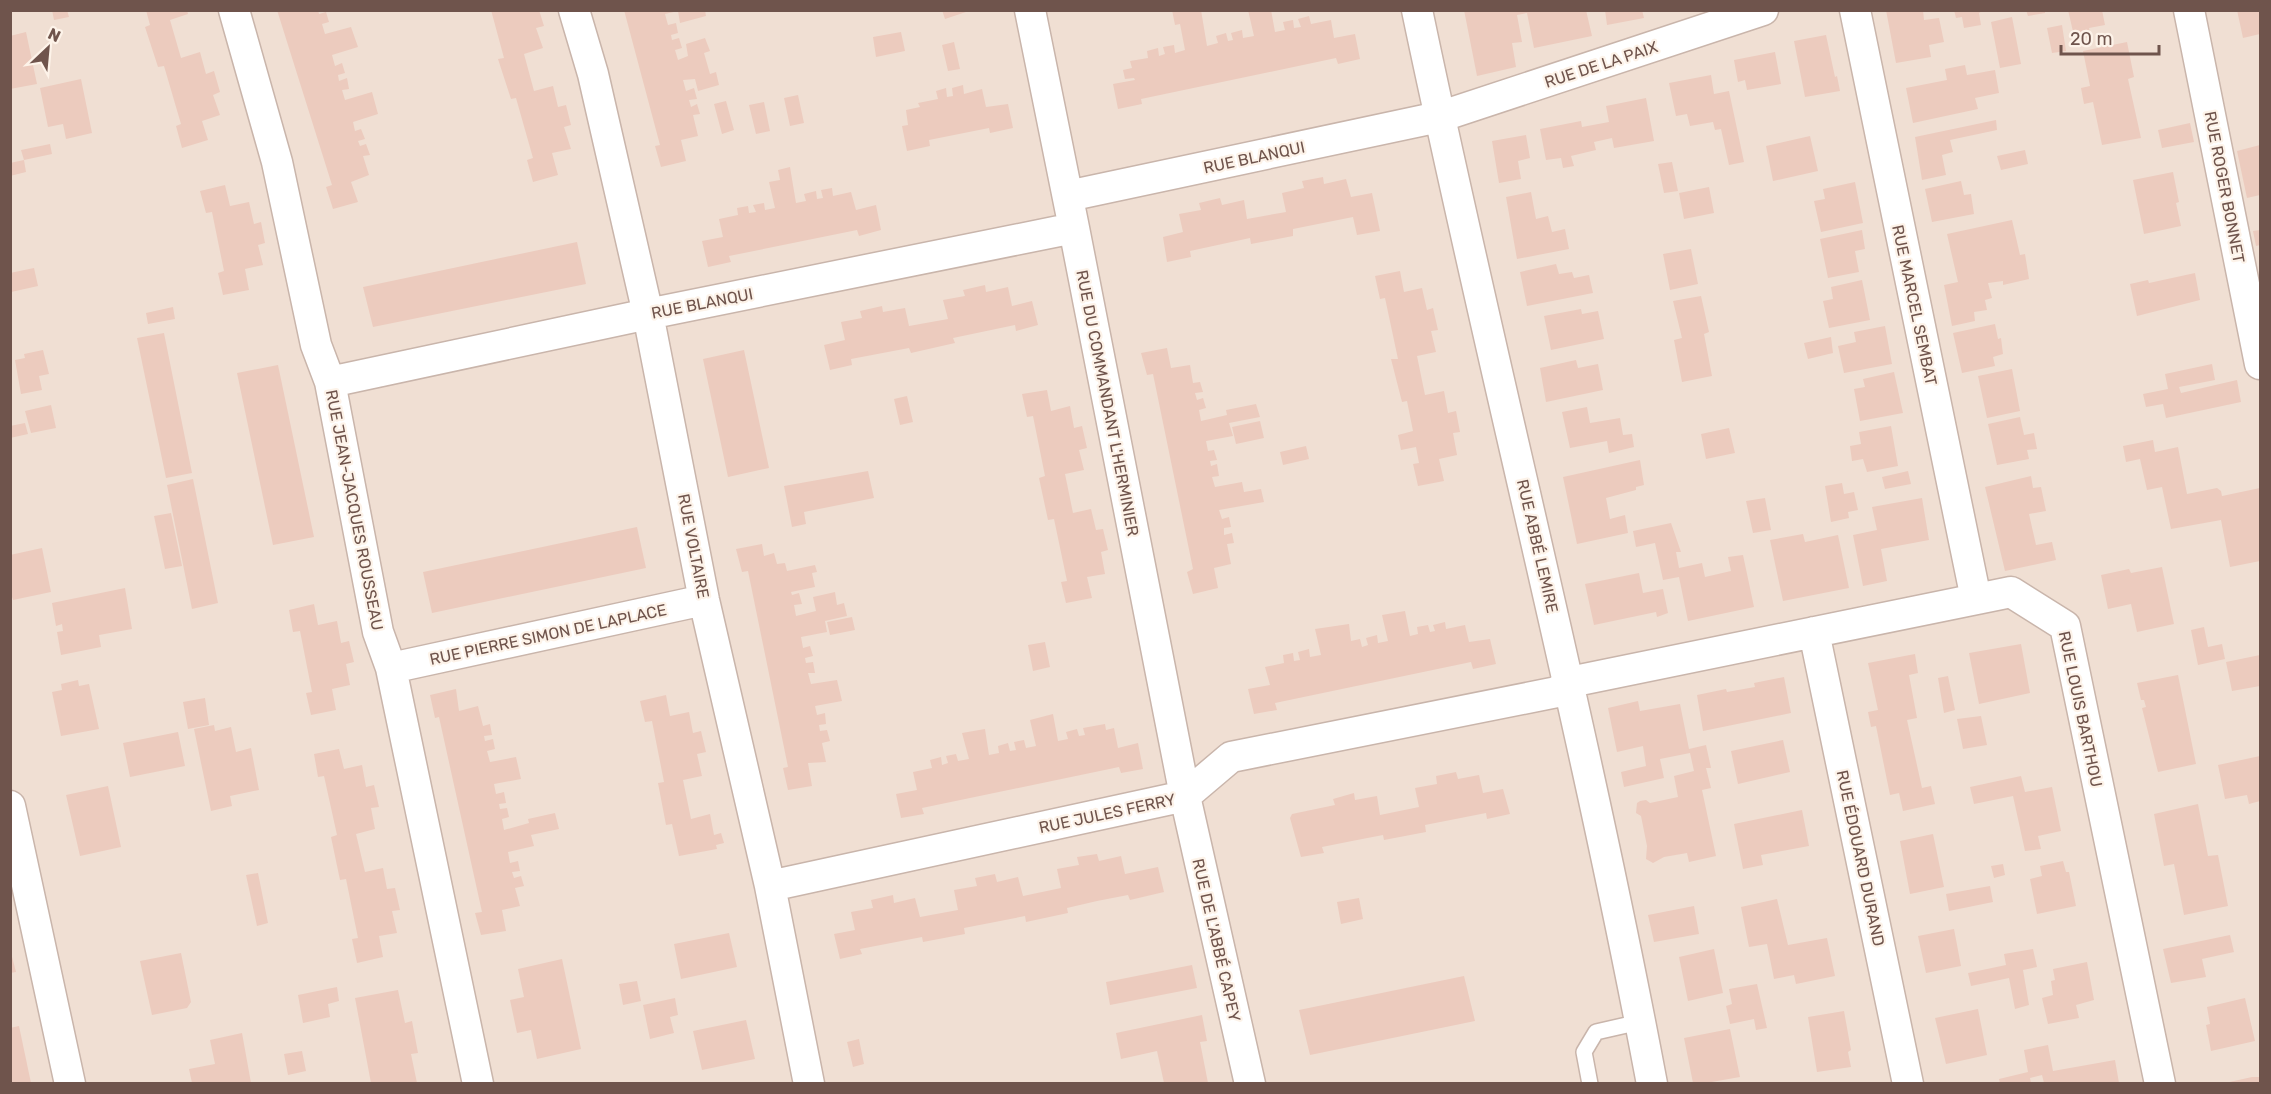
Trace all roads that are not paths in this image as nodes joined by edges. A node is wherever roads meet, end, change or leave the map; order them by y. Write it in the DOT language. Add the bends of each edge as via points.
graph roads {
  1 [pos="234,10"];
  2 [pos="574,10"];
  3 [pos="1030,10"];
  4 [pos="1417,10"];
  5 [pos="1763,10"];
  6 [pos="1855,10"];
  7 [pos="2189,10"];
  8 [pos="1439,117"];
  9 [pos="1068,196"];
  10 [pos="1074,228"];
  11 [pos="648,314"];
  12 [pos="2260,364"];
  13 [pos="330,382"];
  14 [pos="1976,599"];
  15 [pos="704,600"];
  16 [pos="1814,632"];
  17 [pos="391,668"];
  18 [pos="1569,682"];
  19 [pos="1185,796"];
  20 [pos="10,806"];
  21 [pos="770,886"];
  22 [pos="1640,1022"];
  23 [pos="70,1083"];
  24 [pos="478,1083"];
  25 [pos="809,1083"];
  26 [pos="1250,1083"];
  27 [pos="1590,1083"];
  28 [pos="1652,1083"];
  29 [pos="1908,1083"];
  30 [pos="2160,1083"];
  1 -- 13 [label="street, RUE JEAN-JACQUES ROUSSEAU" via="277,162 316,345"];
  2 -- 11 [label="street, RUE VOLTAIRE" via="593,74"];
  3 -- 9 [label="street, RUE DU COMMANDANT L'HERMINIER"];
  4 -- 8 [label="street, RUE ABBÉ LEMIRE"];
  5 -- 8 [label="street, RUE DE LA PAIX"];
  6 -- 14 [label="street, RUE MARCEL SEMBAT"];
  7 -- 12 [label="street, RUE ROGER BONNET"];
  8 -- 9 [label="street, RUE BLANQUI"];
  8 -- 18 [label="street, RUE ABBÉ LEMIRE"];
  9 -- 10 [label="street, RUE DU COMMANDANT L'HERMINIER"];
  10 -- 11 [label="street, RUE BLANQUI"];
  10 -- 19 [label="street, RUE DU COMMANDANT L'HERMINIER"];
  11 -- 13 [label="street, RUE BLANQUI"];
  11 -- 15 [label="street, RUE VOLTAIRE"];
  13 -- 17 [label="street, RUE JEAN-JACQUES ROUSSEAU" via="378,632"];
  14 -- 16 [label="street, RUE LOUIS BARTHOU"];
  14 -- 30 [label="street, RUE LOUIS BARTHOU" via="2011,592 2065,626"];
  15 -- 17 [label="street, RUE PIERRE SIMON DE LAPLACE"];
  15 -- 21 [label="street, RUE VOLTAIRE"];
  16 -- 18 [label="street, RUE LOUIS BARTHOU"];
  16 -- 29 [label="street, RUE ÉDOUARD DURAND"];
  17 -- 24 [label="street, RUE JEAN-JACQUES ROUSSEAU"];
  18 -- 19 [label="street, RUE JULES FERRY" via="1557,692 1231,757"];
  18 -- 22 [label="street, RUE ABBÉ LEMIRE"];
  19 -- 21 [label="street, RUE JULES FERRY"];
  19 -- 26 [label="street, RUE DE L'ABBÉ CAPEY"];
  20 -- 23 [label="street"];
  21 -- 25 [label="street, RUE VOLTAIRE"];
  22 -- 27 [label="lane" via="1596,1032 1584,1052"];
  22 -- 28 [label="street, RUE ABBÉ LEMIRE"];
}
